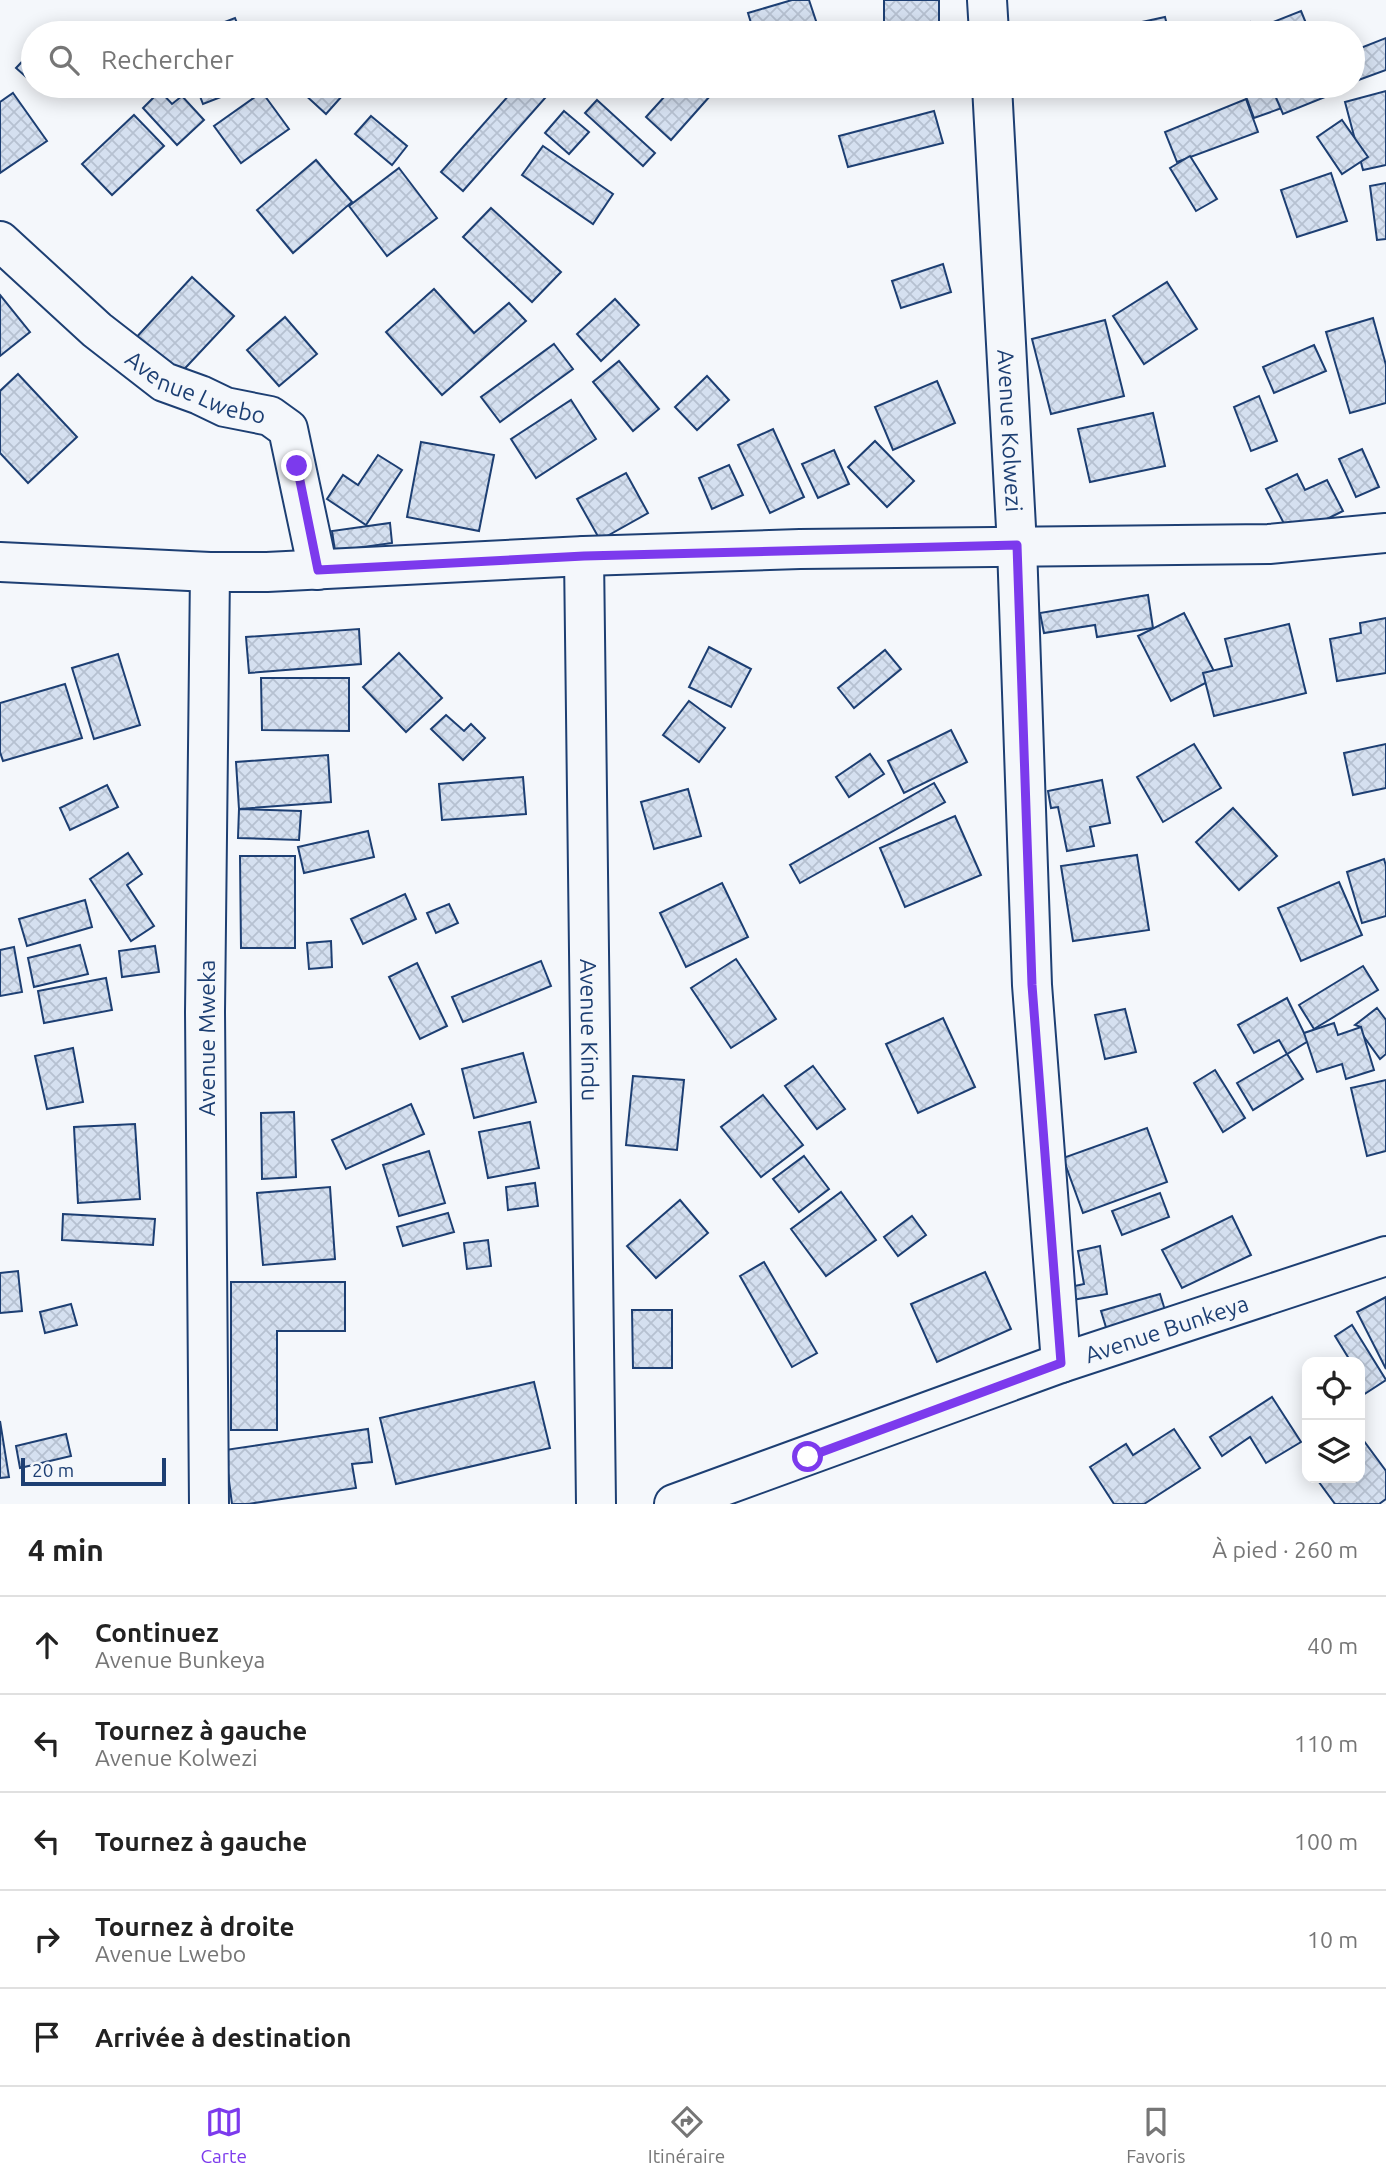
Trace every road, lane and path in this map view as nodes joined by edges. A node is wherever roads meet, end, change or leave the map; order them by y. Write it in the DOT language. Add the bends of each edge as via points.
graph roads {
  1 [pos="987,0"];
  2 [pos="988,21"];
  3 [pos="993,98"];
  4 [pos="0,241"];
  5 [pos="1386,533"];
  6 [pos="1017,545"];
  7 [pos="584,556"];
  8 [pos="0,562"];
  9 [pos="318,570"];
  10 [pos="210,572"];
  11 [pos="1386,1256"];
  12 [pos="1061,1363"];
  13 [pos="209,1504"];
  14 [pos="596,1504"];
  15 [pos="674,1504"];
  1 -- 2 [label="street"];
  3 -- 6 [label="street, Avenue Kolwezi"];
  4 -- 9 [label="street, Avenue Lwebo" via="97,330 164,382 225,407 270,416 288,429"];
  5 -- 6 [label="street" via="1269,544"];
  6 -- 7 [label="street"];
  6 -- 12 [label="street, Avenue Kolwezi" via="1032,985"];
  7 -- 9 [label="street"];
  7 -- 14 [label="street, Avenue Kindu"];
  8 -- 10 [label="street"];
  9 -- 10 [label="street"];
  10 -- 13 [label="street, Avenue Mweka" via="205,1012"];
  11 -- 12 [label="street, Avenue Bunkeya"];
  12 -- 15 [label="street, Avenue Bunkeya"];
}
